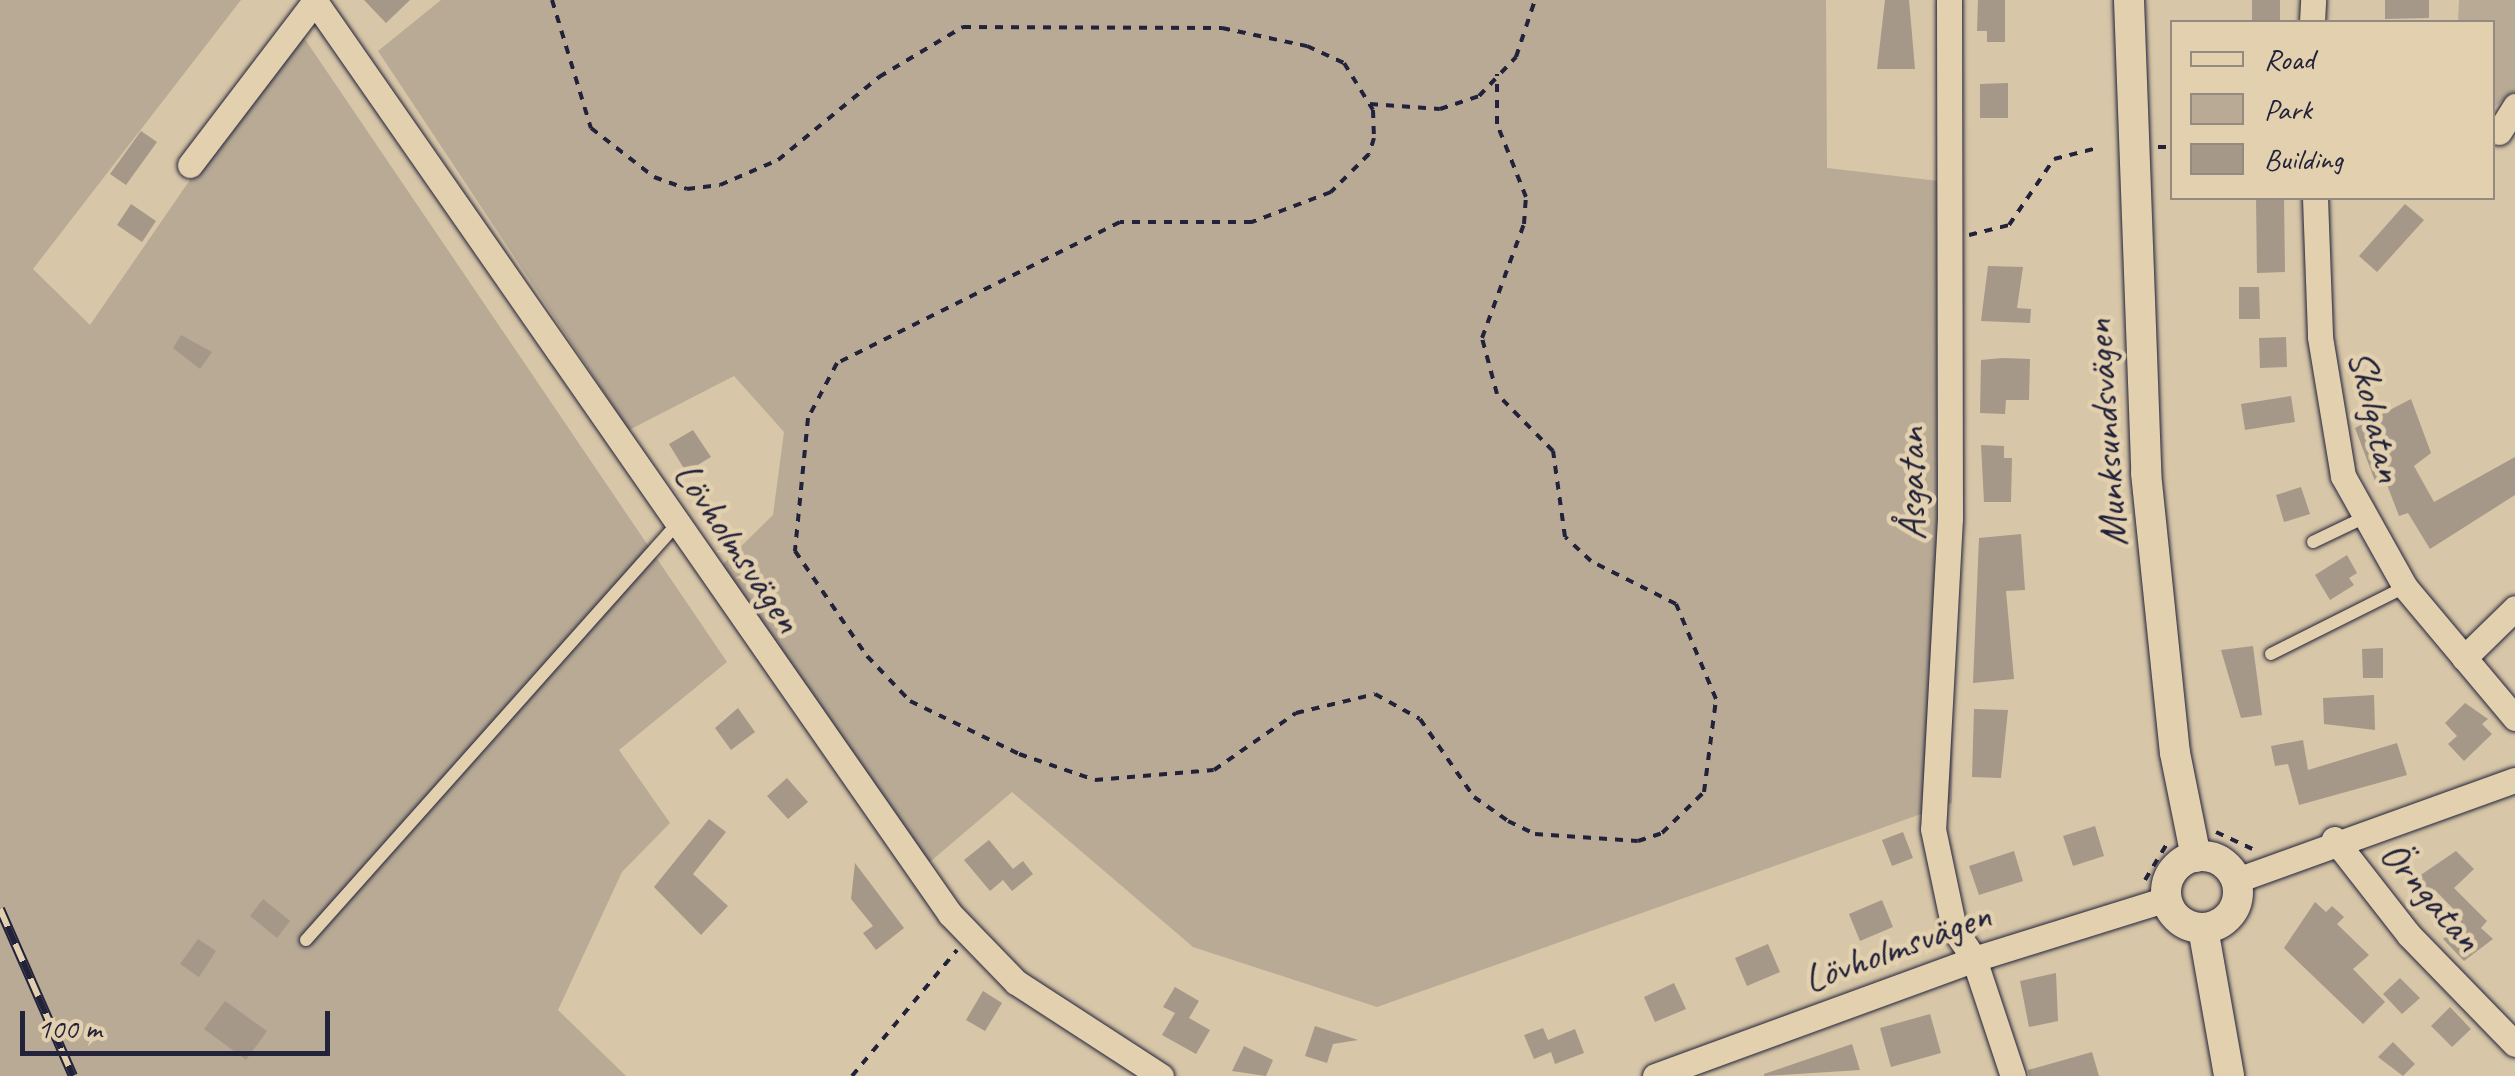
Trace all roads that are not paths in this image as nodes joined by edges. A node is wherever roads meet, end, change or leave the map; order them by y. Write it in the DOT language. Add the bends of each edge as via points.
graph roads {
  1 [pos="1949,0"];
  2 [pos="2129,0"];
  3 [pos="314,1"];
  4 [pos="2515,106"];
  5 [pos="2502,137"];
  6 [pos="190,164"];
  7 [pos="2314,200"];
  8 [pos="2363,518"];
  9 [pos="677,524"];
  10 [pos="2313,542"];
  11 [pos="2405,587"];
  12 [pos="2515,608"];
  13 [pos="2271,654"];
  14 [pos="2464,658"];
  15 [pos="2515,718"];
  16 [pos="2515,780"];
  17 [pos="2334,839"];
  18 [pos="2196,856"];
  19 [pos="2237,880"];
  20 [pos="2167,898"];
  21 [pos="2204,928"];
  22 [pos="306,940"];
  23 [pos="1974,958"];
  24 [pos="2515,1044"];
  25 [pos="1161,1076"];
  26 [pos="1655,1076"];
  27 [pos="2013,1076"];
  28 [pos="2228,1076"];
  1 -- 23 [label="street, Åsgatan" via="1950,518 1933,829 1954,929"];
  2 -- 18 [label="street, Munksundsvägen" via="2146,473 2174,753"];
  3 -- 6 [label="street, Lövholmsvägen"];
  3 -- 9 [label="street, Lövholmsvägen" via="377,80"];
  4 -- 5 [label="street"];
  7 -- 8 [label="street, Skolgatan" via="2331,422"];
  8 -- 10 [label="lane"];
  8 -- 11 [label="street, Skolgatan"];
  9 -- 22 [label="lane"];
  9 -- 25 [label="street, Lövholmsvägen" via="887,829 972,936 1082,1032"];
  11 -- 13 [label="lane"];
  11 -- 14 [label="street, Skolgatan"];
  12 -- 14 [label="street"];
  14 -- 15 [label="street, Skolgatan"];
  16 -- 17 [label="street"];
  17 -- 19 [label="street"];
  17 -- 24 [label="street, Örngatan" via="2409,935"];
  18 -- 19 [label="street" via="2220,861"];
  18 -- 20 [label="street" via="2174,869"];
  19 -- 21 [label="street" via="2230,915"];
  20 -- 21 [label="street" via="2180,920"];
  20 -- 23 [label="street, Lövholmsvägen"];
  21 -- 28 [label="street"];
  23 -- 26 [label="street, Lövholmsvägen"];
  23 -- 27 [label="street, Åsgatan"];
}
